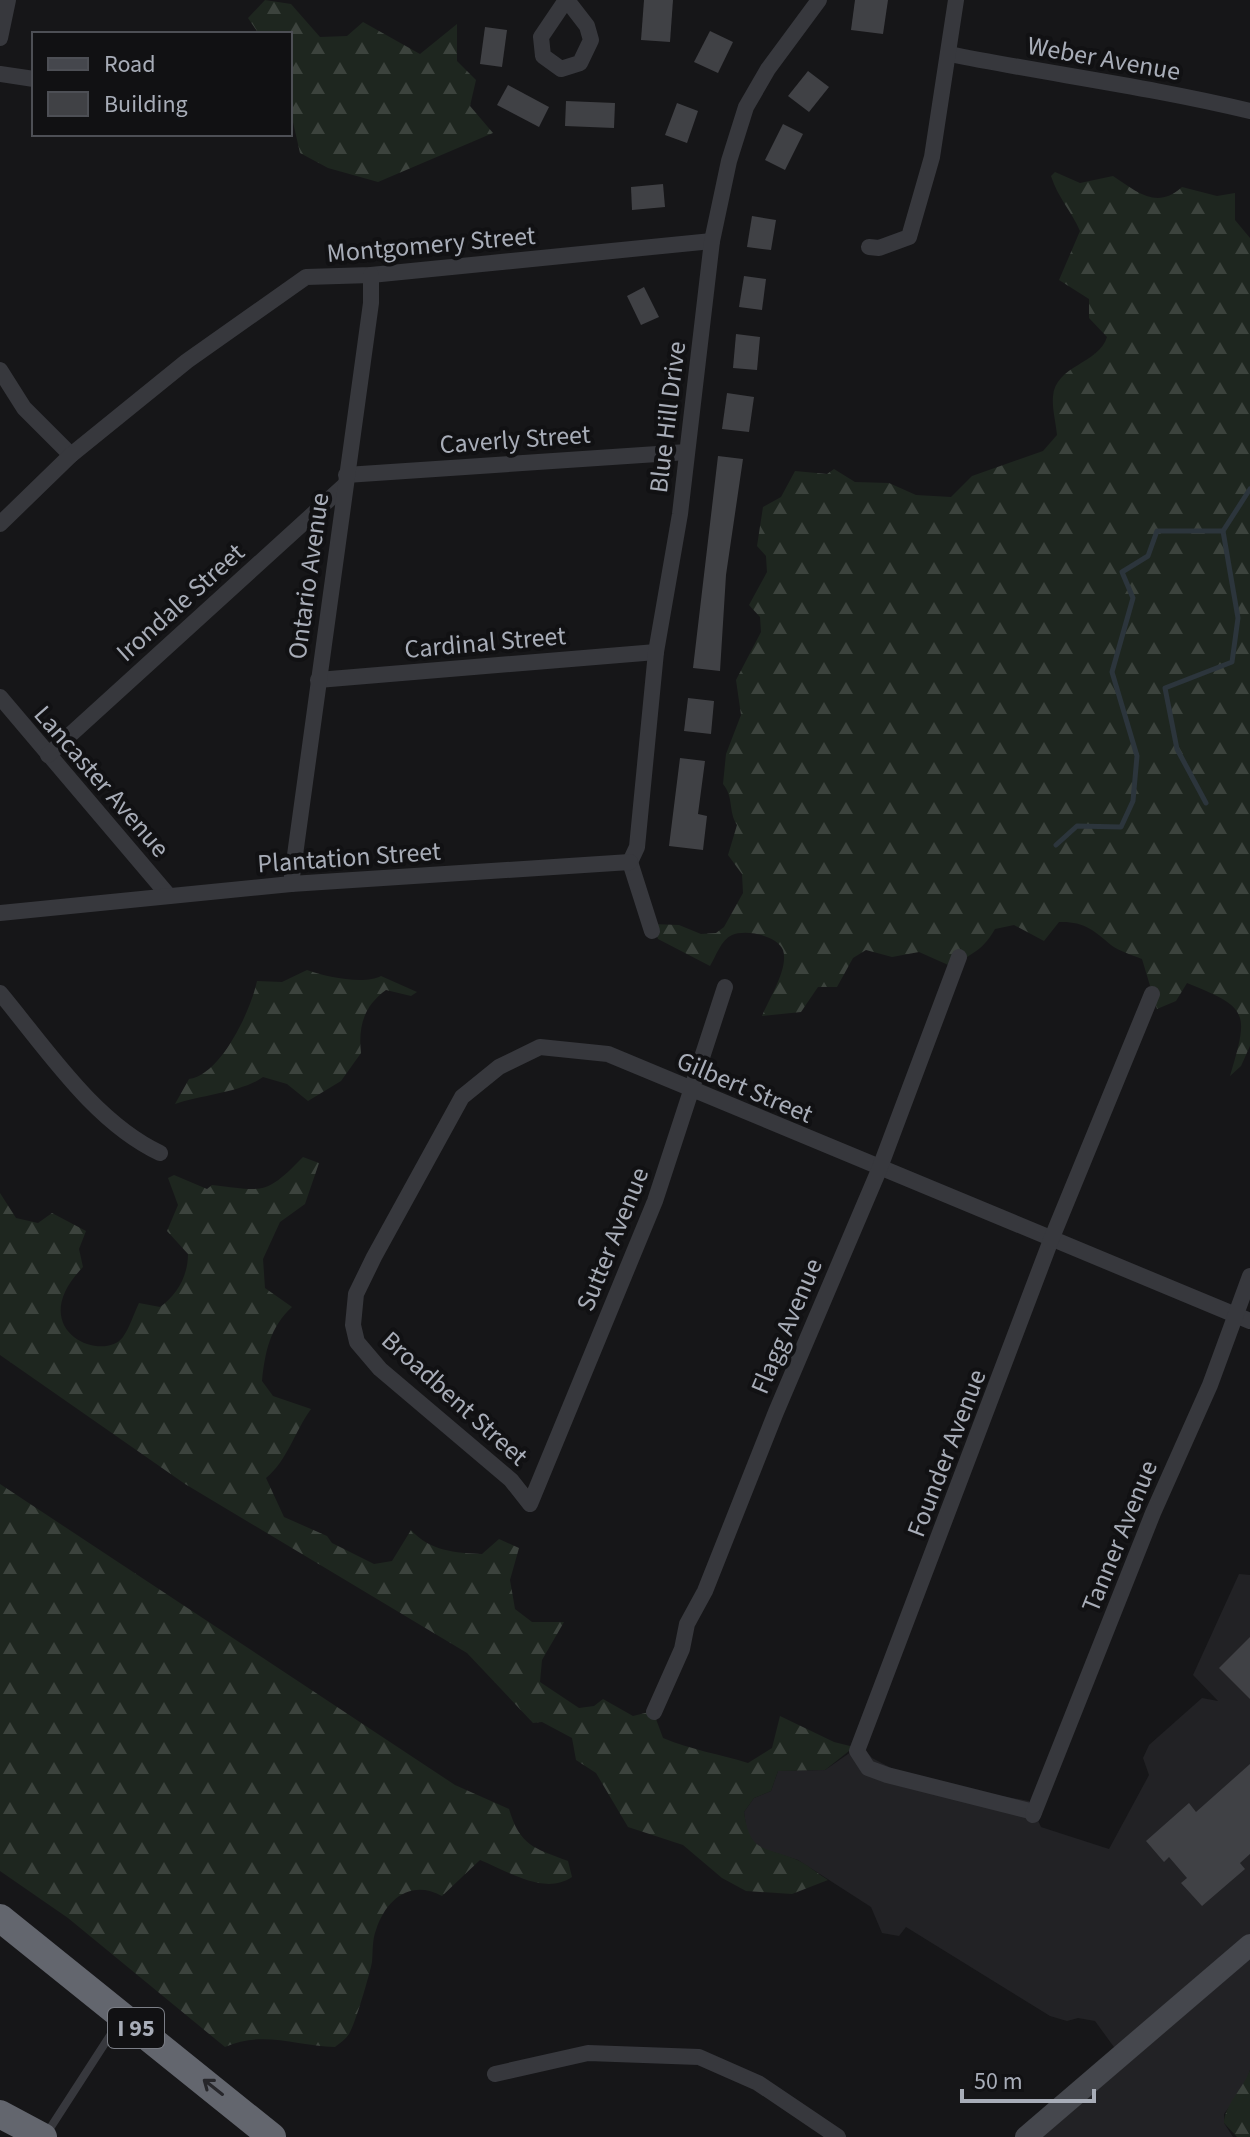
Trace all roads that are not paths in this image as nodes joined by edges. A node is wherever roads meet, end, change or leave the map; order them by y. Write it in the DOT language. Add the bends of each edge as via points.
graph roads {
  1 [pos="8,0"];
  2 [pos="819,0"];
  3 [pos="956,0"];
  4 [pos="0,38"];
  5 [pos="949,54"];
  6 [pos="0,74"];
  7 [pos="32,79"];
  8 [pos="1250,111"];
  9 [pos="712,241"];
  10 [pos="869,247"];
  11 [pos="371,275"];
  12 [pos="0,370"];
  13 [pos="687,452"];
  14 [pos="71,455"];
  15 [pos="346,480"];
  16 [pos="0,524"];
  17 [pos="656,652"];
  18 [pos="318,680"];
  19 [pos="0,697"];
  20 [pos="48,755"];
  21 [pos="630,862"];
  22 [pos="291,884"];
  23 [pos="169,896"];
  24 [pos="0,913"];
  25 [pos="652,931"];
  26 [pos="959,957"];
  27 [pos="725,987"];
  28 [pos="0,993"];
  29 [pos="1152,994"];
  30 [pos="693,1090"];
  31 [pos="160,1153"];
  32 [pos="879,1170"];
  33 [pos="1051,1240"];
  34 [pos="1250,1276"];
  35 [pos="1233,1314"];
  36 [pos="1250,1321"];
  37 [pos="353,1325"];
  38 [pos="530,1504"];
  39 [pos="654,1712"];
  40 [pos="1034,1813"];
  41 [pos="0,1918"];
  42 [pos="1250,1945"];
  43 [pos="122,2017"];
  44 [pos="495,2074"];
  45 [pos="0,2114"];
  46 [pos="44,2137"];
  47 [pos="272,2137"];
  48 [pos="838,2137"];
  49 [pos="1026,2137"];
  1 -- 4 [label="street"];
  2 -- 9 [label="street, Blue Hill Drive" via="746,107"];
  3 -- 5 [label="street"];
  5 -- 8 [label="street, Weber Avenue"];
  5 -- 10 [label="street" via="932,157 909,237"];
  6 -- 7 [label="street"];
  9 -- 11 [label="street, Montgomery Street"];
  9 -- 13 [label="street, Blue Hill Drive"];
  11 -- 14 [label="street, Montgomery Street" via="306,277 291,286"];
  11 -- 15 [label="street, Ontario Avenue"];
  12 -- 14 [label="street" via="24,408"];
  13 -- 15 [label="street, Caverly Street"];
  13 -- 17 [label="street, Blue Hill Drive"];
  14 -- 16 [label="street, Montgomery Street"];
  15 -- 18 [label="street, Ontario Avenue"];
  15 -- 20 [label="street, Irondale Street"];
  17 -- 18 [label="street, Cardinal Street"];
  17 -- 21 [label="street, Blue Hill Drive" via="637,847"];
  18 -- 22 [label="street, Ontario Avenue"];
  19 -- 20 [label="street, Lancaster Avenue"];
  20 -- 23 [label="street, Lancaster Avenue"];
  21 -- 22 [label="street, Plantation Street"];
  21 -- 25 [label="street"];
  22 -- 23 [label="street, Plantation Street"];
  23 -- 24 [label="street, Plantation Street"];
  26 -- 32 [label="street, Flagg Avenue"];
  27 -- 30 [label="street, Sutter Avenue"];
  28 -- 31 [label="street" via="82,1089 134,1141"];
  29 -- 33 [label="street, Founder Avenue"];
  30 -- 32 [label="street, Gilbert Street"];
  30 -- 37 [label="street, Gilbert Street" via="608,1054 573,1048 540,1047 499,1067 462,1097 356,1294"];
  30 -- 38 [label="street, Sutter Avenue" via="655,1201"];
  32 -- 33 [label="street, Gilbert Street"];
  32 -- 39 [label="street, Flagg Avenue"];
  33 -- 35 [label="street, Gilbert Street"];
  33 -- 40 [label="street, Founder Avenue" via="857,1751 868,1768 887,1775"];
  34 -- 35 [label="street, Tanner Avenue"];
  35 -- 36 [label="street, Gilbert Street"];
  35 -- 40 [label="street, Tanner Avenue" via="1210,1385 1153,1513"];
  37 -- 38 [label="street, Broadbent Street" via="357,1342 380,1369 511,1480"];
  41 -- 43 [label="highway, I 95"];
  42 -- 49 [label="main road"];
  43 -- 46 [label="lane"];
  47 -- 43 [label="highway, I 95, one-way"];
  44 -- 48 [label="street" via="588,2053 699,2057 758,2083"];
  45 -- 46 [label="highway"];
}
